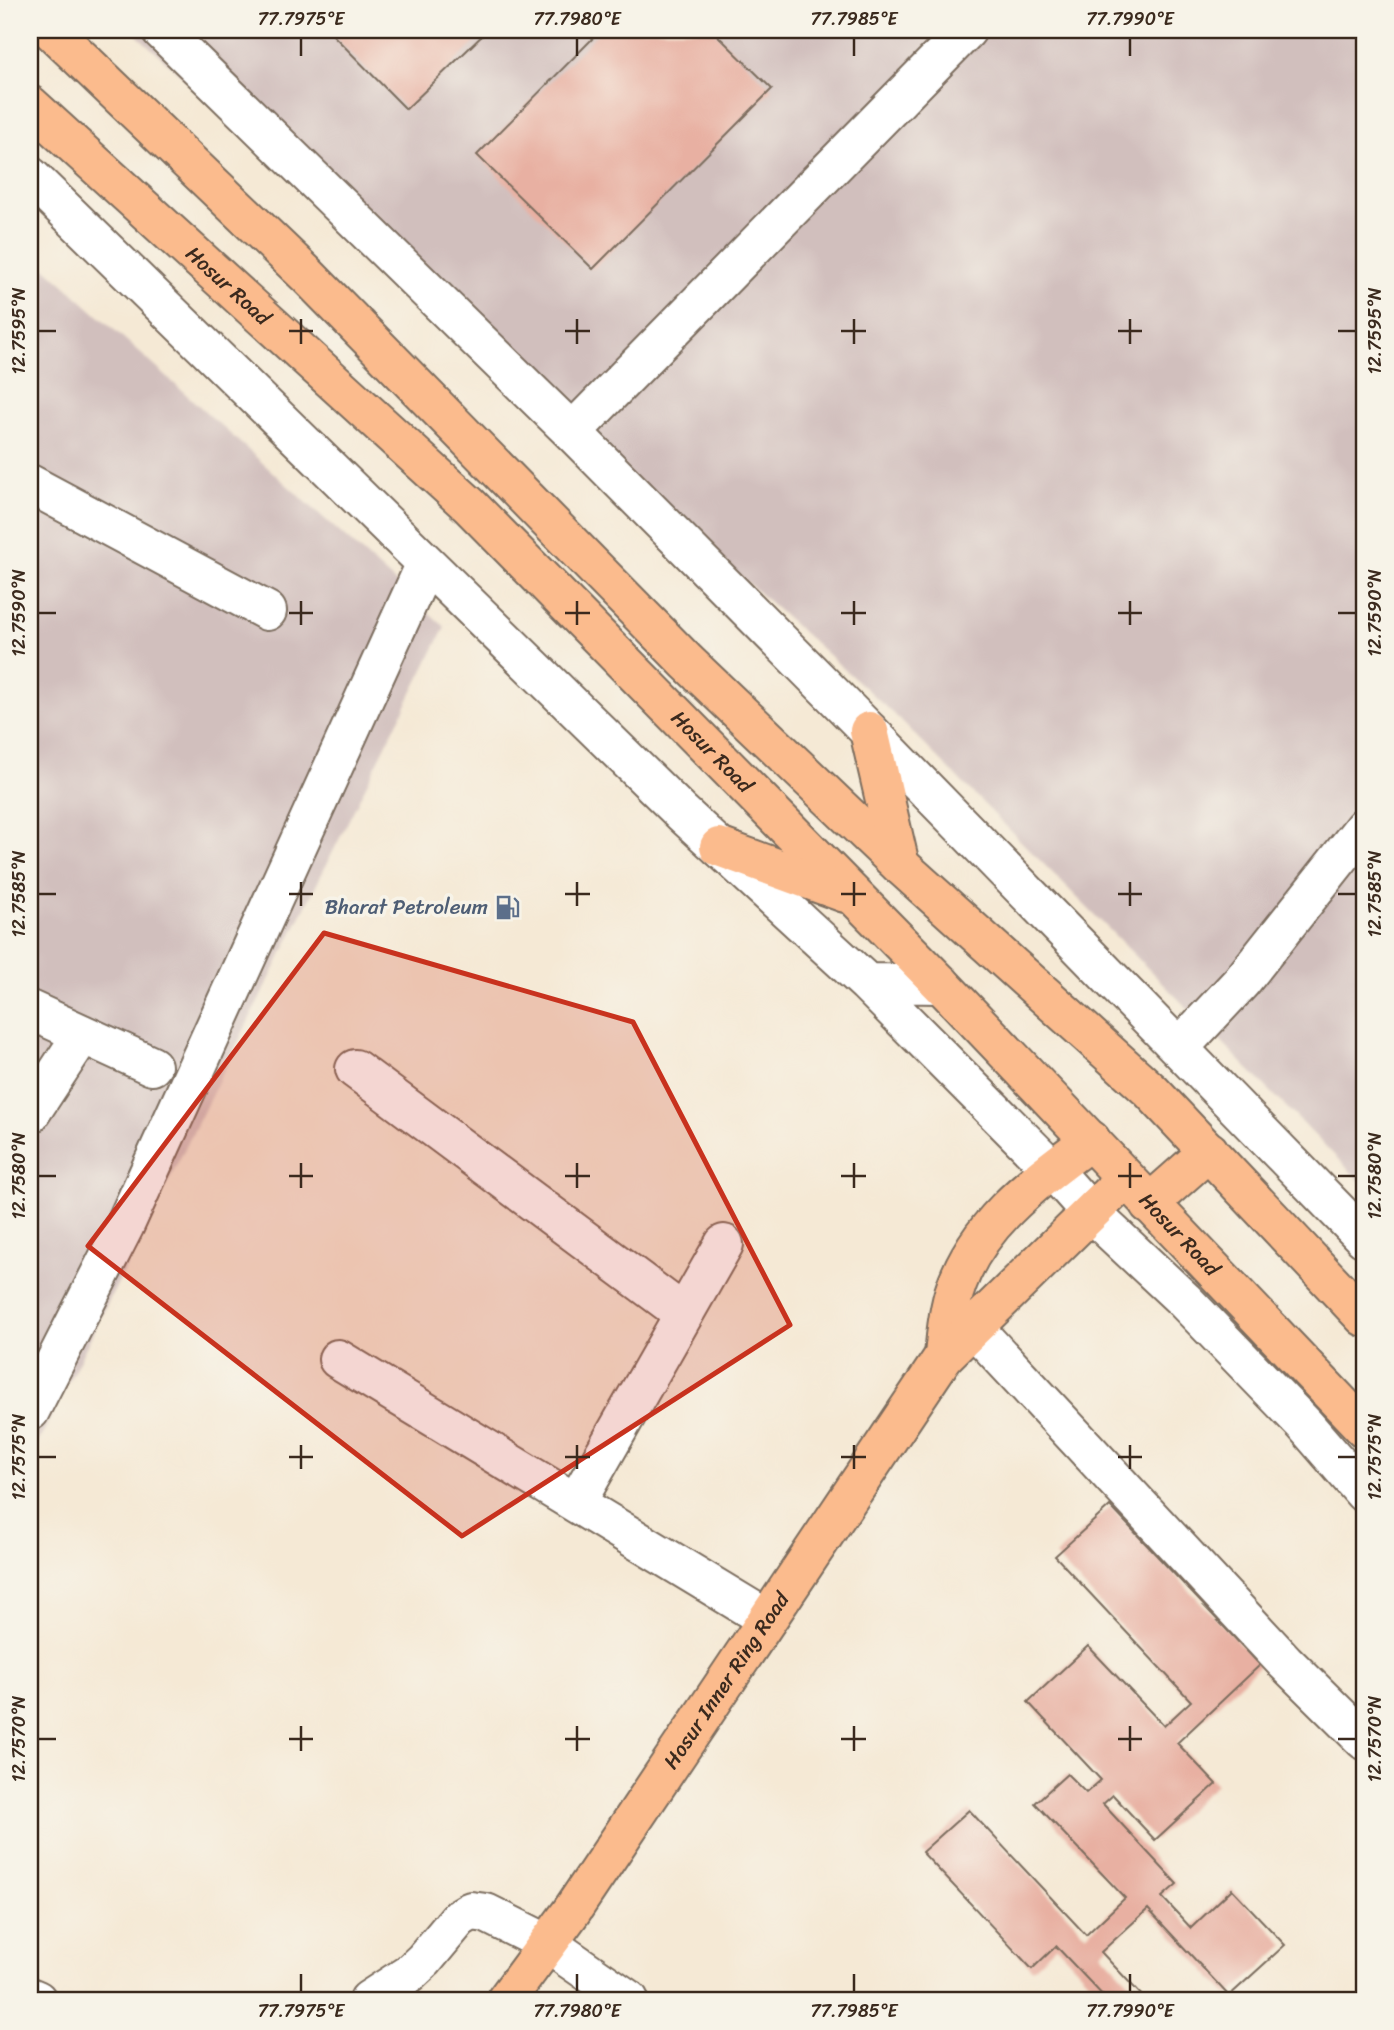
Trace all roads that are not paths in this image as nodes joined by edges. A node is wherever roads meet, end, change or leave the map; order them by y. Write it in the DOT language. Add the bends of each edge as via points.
graph roads {
  1 [pos="51,30"];
  2 [pos="161,30"];
  3 [pos="967,30"];
  4 [pos="30,105"];
  5 [pos="30,176"];
  6 [pos="572,432"];
  7 [pos="30,485"];
  8 [pos="426,563"];
  9 [pos="267,611"];
  10 [pos="869,731"];
  11 [pos="1364,827"];
  12 [pos="719,848"];
  13 [pos="900,865"];
  14 [pos="854,896"];
  15 [pos="867,983"];
  16 [pos="941,984"];
  17 [pos="30,1010"];
  18 [pos="82,1035"];
  19 [pos="1178,1048"];
  20 [pos="152,1066"];
  21 [pos="355,1069"];
  22 [pos="30,1114"];
  23 [pos="1091,1140"];
  24 [pos="1209,1152"];
  25 [pos="1052,1169"];
  26 [pos="1137,1191"];
  27 [pos="1090,1212"];
  28 [pos="1364,1238"];
  29 [pos="724,1244"];
  30 [pos="684,1314"];
  31 [pos="1364,1317"];
  32 [pos="972,1326"];
  33 [pos="944,1356"];
  34 [pos="338,1359"];
  35 [pos="30,1411"];
  36 [pos="1364,1428"];
  37 [pos="1364,1493"];
  38 [pos="576,1503"];
  39 [pos="767,1619"];
  40 [pos="1364,1740"];
  41 [pos="548,1944"];
  42 [pos="30,1997"];
  43 [pos="37,2000"];
  44 [pos="369,2000"];
  45 [pos="506,2000"];
  46 [pos="629,2000"];
  1 -- 13 [label="main road" via="307,275 687,662"];
  2 -- 6 [label="street"];
  3 -- 6 [label="street"];
  4 -- 14 [label="main road, Hosur Road" via="468,505"];
  5 -- 8 [label="street"];
  6 -- 10 [label="street"];
  7 -- 9 [label="street"];
  8 -- 12 [label="street"];
  8 -- 35 [label="street" via="125,1225"];
  10 -- 13 [label="main road"];
  10 -- 19 [label="street"];
  11 -- 19 [label="street" via="1241,981"];
  12 -- 14 [label="main road"];
  12 -- 15 [label="street"];
  13 -- 24 [label="main road" via="1152,1091"];
  14 -- 16 [label="main road, Hosur Road"];
  15 -- 16 [label="street"];
  15 -- 25 [label="street"];
  16 -- 23 [label="main road, Hosur Road"];
  17 -- 18 [label="street"];
  18 -- 20 [label="street"];
  18 -- 22 [label="street"];
  19 -- 28 [label="street"];
  21 -- 30 [label="street"];
  23 -- 25 [label="main road, Hosur Inner Ring Road"];
  23 -- 26 [label="main road, Hosur Road"];
  24 -- 26 [label="main road, Hosur Inner Ring Road"];
  24 -- 31 [label="main road"];
  25 -- 27 [label="street"];
  25 -- 33 [label="main road, Hosur Inner Ring Road" via="991,1224 978,1245 955,1292"];
  26 -- 27 [label="main road, Hosur Inner Ring Road"];
  26 -- 36 [label="main road, Hosur Road"];
  27 -- 32 [label="main road, Hosur Inner Ring Road"];
  27 -- 37 [label="street" via="1184,1300"];
  29 -- 30 [label="street"];
  30 -- 38 [label="street"];
  32 -- 33 [label="main road, Hosur Inner Ring Road"];
  32 -- 40 [label="street" via="1285,1662"];
  33 -- 39 [label="main road, Hosur Inner Ring Road"];
  34 -- 38 [label="street"];
  38 -- 39 [label="street"];
  39 -- 41 [label="main road, Hosur Inner Ring Road"];
  41 -- 44 [label="street" via="486,1913 471,1911 459,1918 409,1975"];
  41 -- 45 [label="main road, Hosur Inner Ring Road"];
  41 -- 46 [label="street"];
  42 -- 43 [label="street"];
}
